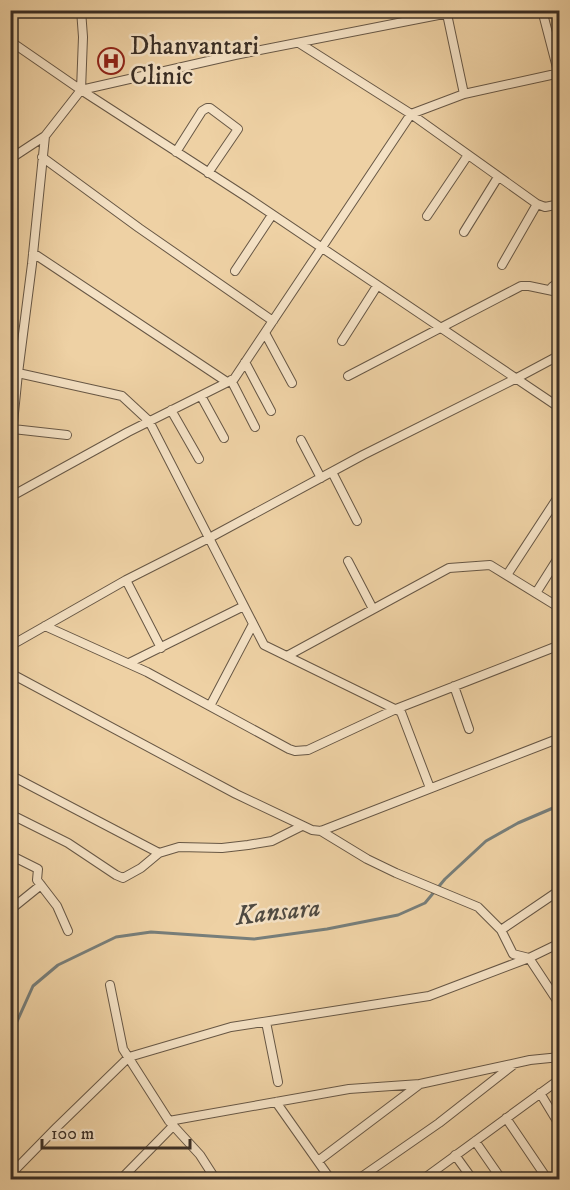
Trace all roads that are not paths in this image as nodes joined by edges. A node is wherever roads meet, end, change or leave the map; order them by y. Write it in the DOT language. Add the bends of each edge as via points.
graph roads {
  1 [pos="81,10"];
  2 [pos="464,10"];
  3 [pos="542,10"];
  4 [pos="452,12"];
  5 [pos="10,41"];
  6 [pos="299,43"];
  7 [pos="559,75"];
  8 [pos="81,90"];
  9 [pos="464,94"];
  10 [pos="411,114"];
  11 [pos="45,136"];
  12 [pos="176,152"];
  13 [pos="468,155"];
  14 [pos="42,157"];
  15 [pos="10,159"];
  16 [pos="208,173"];
  17 [pos="498,177"];
  18 [pos="537,204"];
  19 [pos="560,204"];
  20 [pos="272,215"];
  21 [pos="427,216"];
  22 [pos="464,232"];
  23 [pos="322,249"];
  24 [pos="33,253"];
  25 [pos="502,265"];
  26 [pos="235,272"];
  27 [pos="560,281"];
  28 [pos="377,286"];
  29 [pos="556,293"];
  30 [pos="273,321"];
  31 [pos="441,329"];
  32 [pos="265,333"];
  33 [pos="342,341"];
  34 [pos="560,355"];
  35 [pos="245,362"];
  36 [pos="14,373"];
  37 [pos="348,376"];
  38 [pos="515,379"];
  39 [pos="229,381"];
  40 [pos="292,383"];
  41 [pos="201,396"];
  42 [pos="560,408"];
  43 [pos="171,410"];
  44 [pos="270,411"];
  45 [pos="149,422"];
  46 [pos="255,427"];
  47 [pos="13,429"];
  48 [pos="67,435"];
  49 [pos="224,438"];
  50 [pos="301,440"];
  51 [pos="10,453"];
  52 [pos="199,459"];
  53 [pos="332,472"];
  54 [pos="321,478"];
  55 [pos="560,494"];
  56 [pos="10,497"];
  57 [pos="357,521"];
  58 [pos="210,538"];
  59 [pos="560,555"];
  60 [pos="348,561"];
  61 [pos="507,575"];
  62 [pos="126,580"];
  63 [pos="536,593"];
  64 [pos="244,606"];
  65 [pos="560,608"];
  66 [pos="373,609"];
  67 [pos="253,624"];
  68 [pos="45,626"];
  69 [pos="560,645"];
  70 [pos="10,646"];
  71 [pos="161,648"];
  72 [pos="287,656"];
  73 [pos="129,663"];
  74 [pos="10,673"];
  75 [pos="454,686"];
  76 [pos="210,706"];
  77 [pos="396,709"];
  78 [pos="469,729"];
  79 [pos="560,738"];
  80 [pos="10,775"];
  81 [pos="430,788"];
  82 [pos="10,814"];
  83 [pos="303,826"];
  84 [pos="321,831"];
  85 [pos="159,853"];
  86 [pos="10,855"];
  87 [pos="41,885"];
  88 [pos="560,890"];
  89 [pos="10,910"];
  90 [pos="501,930"];
  91 [pos="68,931"];
  92 [pos="560,943"];
  93 [pos="529,958"];
  94 [pos="110,985"];
  95 [pos="560,1005"];
  96 [pos="266,1022"];
  97 [pos="129,1057"];
  98 [pos="560,1057"];
  99 [pos="517,1063"];
  100 [pos="560,1079"];
  101 [pos="278,1082"];
  102 [pos="420,1084"];
  103 [pos="540,1093"];
  104 [pos="276,1102"];
  105 [pos="506,1118"];
  106 [pos="171,1124"];
  107 [pos="560,1126"];
  108 [pos="475,1141"];
  109 [pos="455,1155"];
  110 [pos="318,1161"];
  111 [pos="10,1175"];
  112 [pos="328,1177"];
  113 [pos="120,1179"];
  114 [pos="216,1179"];
  115 [pos="319,1179"];
  116 [pos="357,1179"];
  117 [pos="425,1179"];
  118 [pos="473,1179"];
  119 [pos="502,1179"];
  120 [pos="548,1179"];
  1 -- 8 [label="street"];
  2 -- 4 [label="street"];
  3 -- 7 [label="street"];
  4 -- 6 [label="street"];
  4 -- 9 [label="street"];
  5 -- 8 [label="street"];
  6 -- 8 [label="street"];
  6 -- 10 [label="street"];
  7 -- 9 [label="street"];
  8 -- 11 [label="street"];
  8 -- 12 [label="street"];
  9 -- 10 [label="street"];
  10 -- 13 [label="street"];
  10 -- 23 [label="street"];
  11 -- 14 [label="street"];
  11 -- 15 [label="street"];
  12 -- 16 [label="street"];
  12 -- 16 [label="street" via="202,111 210,108 238,129"];
  13 -- 17 [label="street"];
  13 -- 21 [label="street"];
  14 -- 24 [label="street"];
  14 -- 30 [label="street"];
  16 -- 20 [label="street"];
  17 -- 18 [label="street"];
  17 -- 22 [label="street"];
  18 -- 19 [label="street"];
  18 -- 25 [label="street"];
  20 -- 23 [label="street"];
  20 -- 26 [label="street"];
  23 -- 28 [label="street"];
  23 -- 30 [label="street"];
  24 -- 36 [label="street"];
  24 -- 39 [label="street"];
  27 -- 29 [label="street" via="552,287"];
  28 -- 31 [label="street"];
  28 -- 33 [label="street"];
  29 -- 31 [label="street" via="521,286"];
  30 -- 32 [label="street"];
  31 -- 37 [label="street"];
  31 -- 38 [label="street"];
  32 -- 35 [label="street"];
  32 -- 40 [label="street"];
  34 -- 38 [label="street"];
  35 -- 39 [label="street"];
  35 -- 44 [label="street"];
  36 -- 45 [label="street" via="122,396"];
  36 -- 47 [label="street"];
  38 -- 42 [label="street"];
  38 -- 53 [label="street"];
  39 -- 41 [label="street"];
  39 -- 46 [label="street"];
  41 -- 43 [label="street"];
  41 -- 49 [label="street"];
  43 -- 45 [label="street"];
  43 -- 52 [label="street"];
  45 -- 56 [label="street"];
  45 -- 58 [label="street"];
  47 -- 48 [label="street"];
  47 -- 51 [label="street"];
  50 -- 54 [label="street"];
  53 -- 54 [label="street"];
  53 -- 57 [label="street"];
  54 -- 58 [label="street"];
  55 -- 61 [label="street"];
  58 -- 62 [label="street"];
  58 -- 64 [label="street"];
  59 -- 63 [label="street"];
  60 -- 66 [label="street"];
  61 -- 63 [label="street"];
  61 -- 66 [label="street" via="490,565 449,568"];
  62 -- 68 [label="street"];
  62 -- 71 [label="street"];
  63 -- 65 [label="street"];
  64 -- 67 [label="street"];
  64 -- 71 [label="street"];
  66 -- 72 [label="street"];
  67 -- 72 [label="street" via="264,645"];
  67 -- 76 [label="street"];
  68 -- 70 [label="street"];
  68 -- 73 [label="street"];
  69 -- 75 [label="street"];
  71 -- 73 [label="street"];
  72 -- 77 [label="street"];
  73 -- 76 [label="street"];
  74 -- 83 [label="street"];
  75 -- 77 [label="street"];
  75 -- 78 [label="street"];
  76 -- 77 [label="street" via="289,749 302,752"];
  77 -- 81 [label="street" via="401,712"];
  79 -- 81 [label="street"];
  80 -- 85 [label="street"];
  81 -- 84 [label="street"];
  82 -- 85 [label="street" via="68,843 123,878"];
  83 -- 84 [label="street"];
  83 -- 85 [label="street" via="272,841 248,846 179,847"];
  84 -- 90 [label="street" via="367,859 478,907"];
  86 -- 87 [label="street" via="38,869 37,880"];
  87 -- 89 [label="street"];
  87 -- 91 [label="street" via="57,906"];
  88 -- 90 [label="street"];
  90 -- 93 [label="street" via="513,954"];
  92 -- 93 [label="street"];
  93 -- 95 [label="street"];
  93 -- 96 [label="street" via="429,996"];
  94 -- 97 [label="street" via="123,1049"];
  96 -- 97 [label="street" via="231,1027"];
  96 -- 101 [label="street"];
  97 -- 106 [label="street"];
  97 -- 111 [label="street"];
  98 -- 99 [label="street"];
  99 -- 102 [label="street"];
  99 -- 116 [label="street"];
  100 -- 103 [label="street"];
  102 -- 104 [label="street" via="349,1089"];
  102 -- 110 [label="street"];
  103 -- 105 [label="street"];
  103 -- 107 [label="street"];
  104 -- 106 [label="street"];
  104 -- 110 [label="street"];
  105 -- 108 [label="street"];
  105 -- 120 [label="street"];
  106 -- 113 [label="street"];
  106 -- 114 [label="street"];
  108 -- 109 [label="street"];
  108 -- 119 [label="street"];
  109 -- 117 [label="street"];
  109 -- 118 [label="street"];
  110 -- 112 [label="street"];
  112 -- 115 [label="street"];
}
